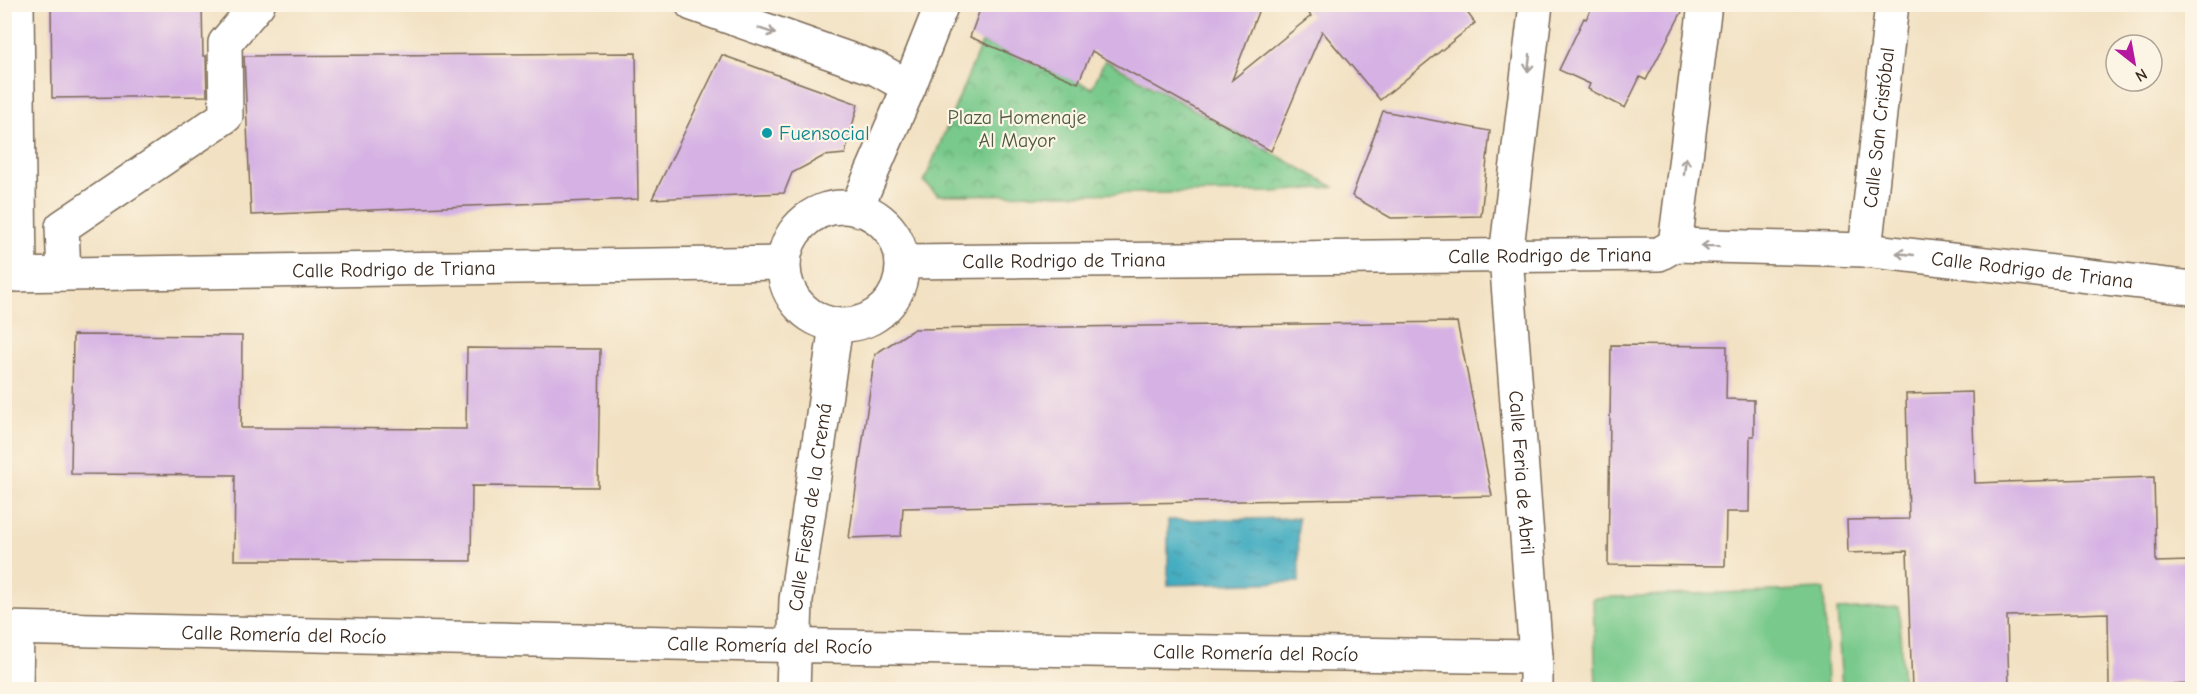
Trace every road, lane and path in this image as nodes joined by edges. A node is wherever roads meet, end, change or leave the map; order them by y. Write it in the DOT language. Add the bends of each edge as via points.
graph roads {
  1 [pos="17,4"];
  2 [pos="258,4"];
  3 [pos="692,4"];
  4 [pos="942,4"];
  5 [pos="1536,4"];
  6 [pos="1705,4"];
  7 [pos="1892,4"];
  8 [pos="909,87"];
  9 [pos="856,209"];
  10 [pos="1675,245"];
  11 [pos="1865,250"];
  12 [pos="1506,256"];
  13 [pos="902,262"];
  14 [pos="784,263"];
  15 [pos="64,274"];
  16 [pos="12,275"];
  17 [pos="2193,288"];
  18 [pos="836,325"];
  19 [pos="11,628"];
  20 [pos="794,645"];
  21 [pos="1536,657"];
  22 [pos="16,690"];
  23 [pos="793,690"];
  24 [pos="1536,690"];
  1 -- 16 [label="street"];
  2 -- 15 [label="street" via="225,43 225,116 63,227"];
  3 -- 8 [label="street, one-way" via="877,69"];
  4 -- 8 [label="street"];
  5 -- 12 [label="street, Calle Feria de Abril, one-way"];
  10 -- 6 [label="street, one-way"];
  7 -- 11 [label="street, Calle San Cristóbal"];
  8 -- 9 [label="street"];
  9 -- 13 [label="street" via="874,215 888,228 898,244"];
  9 -- 14 [label="street" via="839,207 807,219 787,246"];
  11 -- 10 [label="street, Calle Rodrigo de Triana, one-way"];
  10 -- 12 [label="street, Calle Rodrigo de Triana" via="1659,254"];
  17 -- 11 [label="street, Calle Rodrigo de Triana, one-way"];
  12 -- 13 [label="street, Calle Rodrigo de Triana"];
  12 -- 21 [label="street, Calle Feria de Abril"];
  13 -- 18 [label="street" via="900,280 882,310 867,320"];
  14 -- 15 [label="street, Calle Rodrigo de Triana"];
  14 -- 18 [label="street" via="791,296 816,319"];
  15 -- 16 [label="street, Calle Rodrigo de Triana"];
  18 -- 20 [label="street, Calle Fiesta de la Cremá" via="796,600"];
  19 -- 20 [label="street, Calle Romería del Rocío"];
  19 -- 22 [label="street"];
  20 -- 21 [label="street, Calle Romería del Rocío"];
  20 -- 23 [label="street, Calle Fiesta de la Cremá"];
  21 -- 24 [label="street, Calle Feria de Abril"];
}
